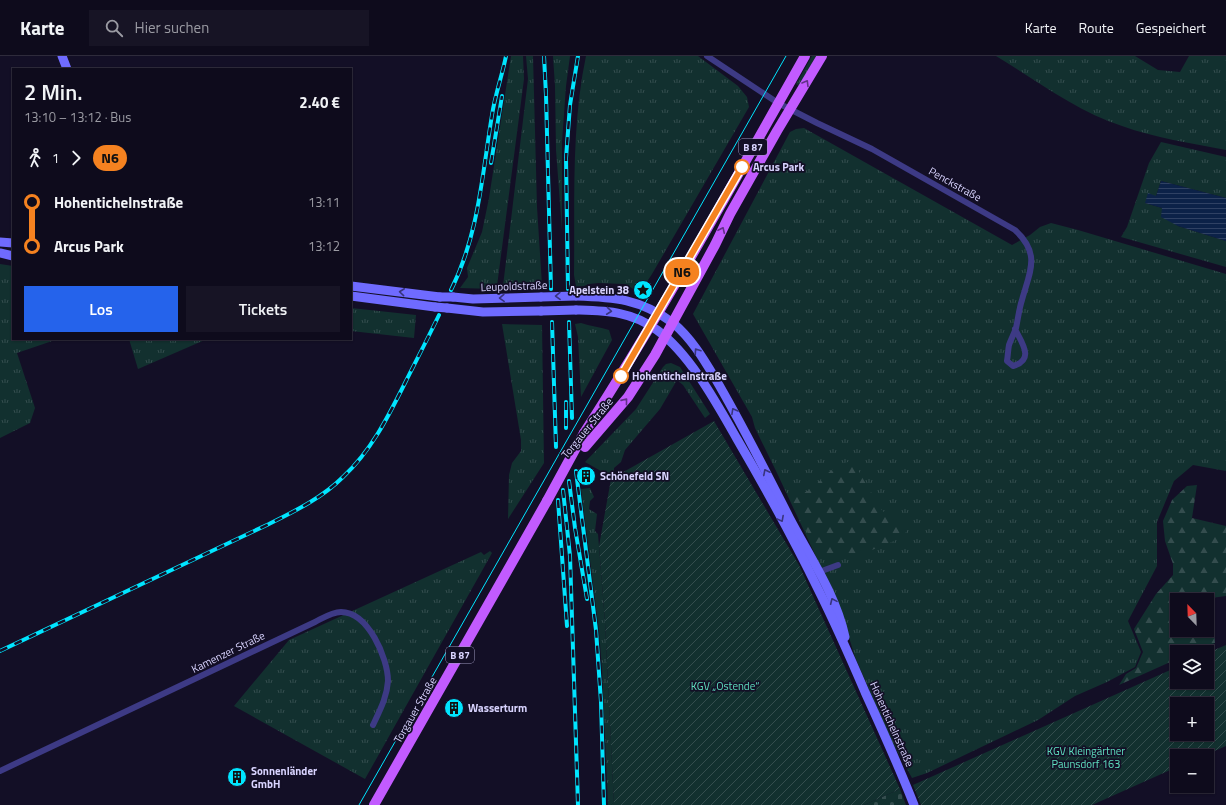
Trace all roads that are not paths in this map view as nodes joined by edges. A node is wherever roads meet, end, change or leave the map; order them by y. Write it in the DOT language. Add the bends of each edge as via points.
graph roads {
  1 [pos="62,56"];
  2 [pos="707,56"];
  3 [pos="805,56"];
  4 [pos="822,56"];
  5 [pos="67,68"];
  6 [pos="778,103"];
  7 [pos="790,110"];
  8 [pos="0,242"];
  9 [pos="12,243"];
  10 [pos="0,253"];
  11 [pos="12,256"];
  12 [pos="352,286"];
  13 [pos="352,296"];
  14 [pos="658,313"];
  15 [pos="673,323"];
  16 [pos="651,326"];
  17 [pos="1015,329"];
  18 [pos="665,336"];
  19 [pos="546,503"];
  20 [pos="838,565"];
  21 [pos="819,572"];
  22 [pos="848,652"];
  23 [pos="373,725"];
  24 [pos="0,771"];
  25 [pos="374,805"];
  26 [pos="914,805"];
  1 -- 5 [label="main road"];
  2 -- 6 [label="street, Penckstraße"];
  3 -- 6 [label="main road, Torgauer Straße / B 87"];
  7 -- 4 [label="main road, Torgauer Straße / B 87, one-way"];
  6 -- 7 [label="street, Penckstraße"];
  6 -- 14 [label="main road, Torgauer Straße / B 87"];
  15 -- 7 [label="main road, Torgauer Straße / B 87, one-way" via="730,214"];
  7 -- 17 [label="street, Penckstraße" via="867,146 1019,233 1028,248 1032,264"];
  8 -- 9 [label="main road"];
  10 -- 11 [label="main road"];
  14 -- 12 [label="main road, Leupoldstraße, one-way, bridge" via="621,298 576,296 473,299"];
  13 -- 16 [label="main road, one-way, bridge" via="483,312 606,311 623,314"];
  14 -- 15 [label="main road, Leupoldstraße"];
  14 -- 16 [label="main road, Torgauer Straße / B 87"];
  15 -- 18 [label="main road, Torgauer Straße / B 87"];
  21 -- 15 [label="main road, Hohentichelnstraße, one-way" via="726,396 689,339"];
  16 -- 18 [label="main road, Hohentichelnstraße"];
  16 -- 19 [label="main road, Torgauer Straße / B 87, bridge" via="584,433"];
  17 -- 17 [label="street, Penckstraße" via="1008,360 1013,366 1021,364 1026,353"];
  19 -- 18 [label="main road, Torgauer Straße / B 87, one-way, bridge" via="585,447 628,397"];
  18 -- 22 [label="main road, Hohentichelnstraße, one-way" via="704,385 751,463 802,557"];
  19 -- 25 [label="main road, Torgauer Straße / B 87"];
  20 -- 21 [label="street"];
  22 -- 21 [label="main road, Hohentichelnstraße, one-way" via="843,627"];
  22 -- 26 [label="main road, Hohentichelnstraße"];
  23 -- 24 [label="street, Kamenzer Straße" via="385,701 388,681 386,664 376,638 368,628 350,613 340,612"];
}
